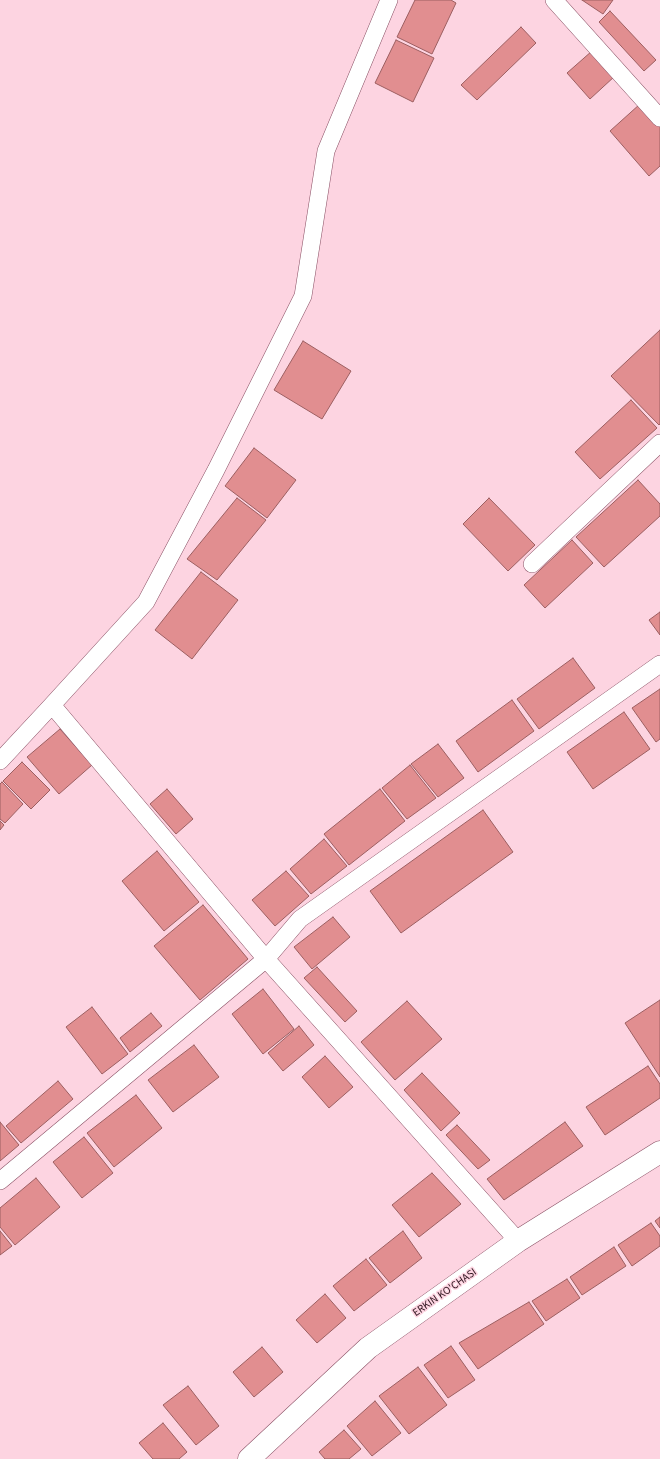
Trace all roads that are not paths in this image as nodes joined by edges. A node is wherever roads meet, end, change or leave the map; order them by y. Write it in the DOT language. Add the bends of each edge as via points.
graph roads {
  1 [pos="389,0"];
  2 [pos="554,0"];
  3 [pos="660,118"];
  4 [pos="660,443"];
  5 [pos="532,564"];
  6 [pos="660,664"];
  7 [pos="52,705"];
  8 [pos="0,761"];
  9 [pos="266,959"];
  10 [pos="660,1152"];
  11 [pos="0,1181"];
  12 [pos="518,1241"];
  13 [pos="249,1459"];
  1 -- 7 [label="street" via="326,151 303,296 216,470 146,602"];
  2 -- 3 [label="street"];
  4 -- 5 [label="street"];
  6 -- 9 [label="street" via="300,919"];
  7 -- 8 [label="street"];
  7 -- 9 [label="street"];
  9 -- 11 [label="street"];
  9 -- 12 [label="street"];
  10 -- 12 [label="main road, ERKIN KO'CHASI"];
  12 -- 13 [label="main road, ERKIN KO'CHASI" via="368,1348"];
}
